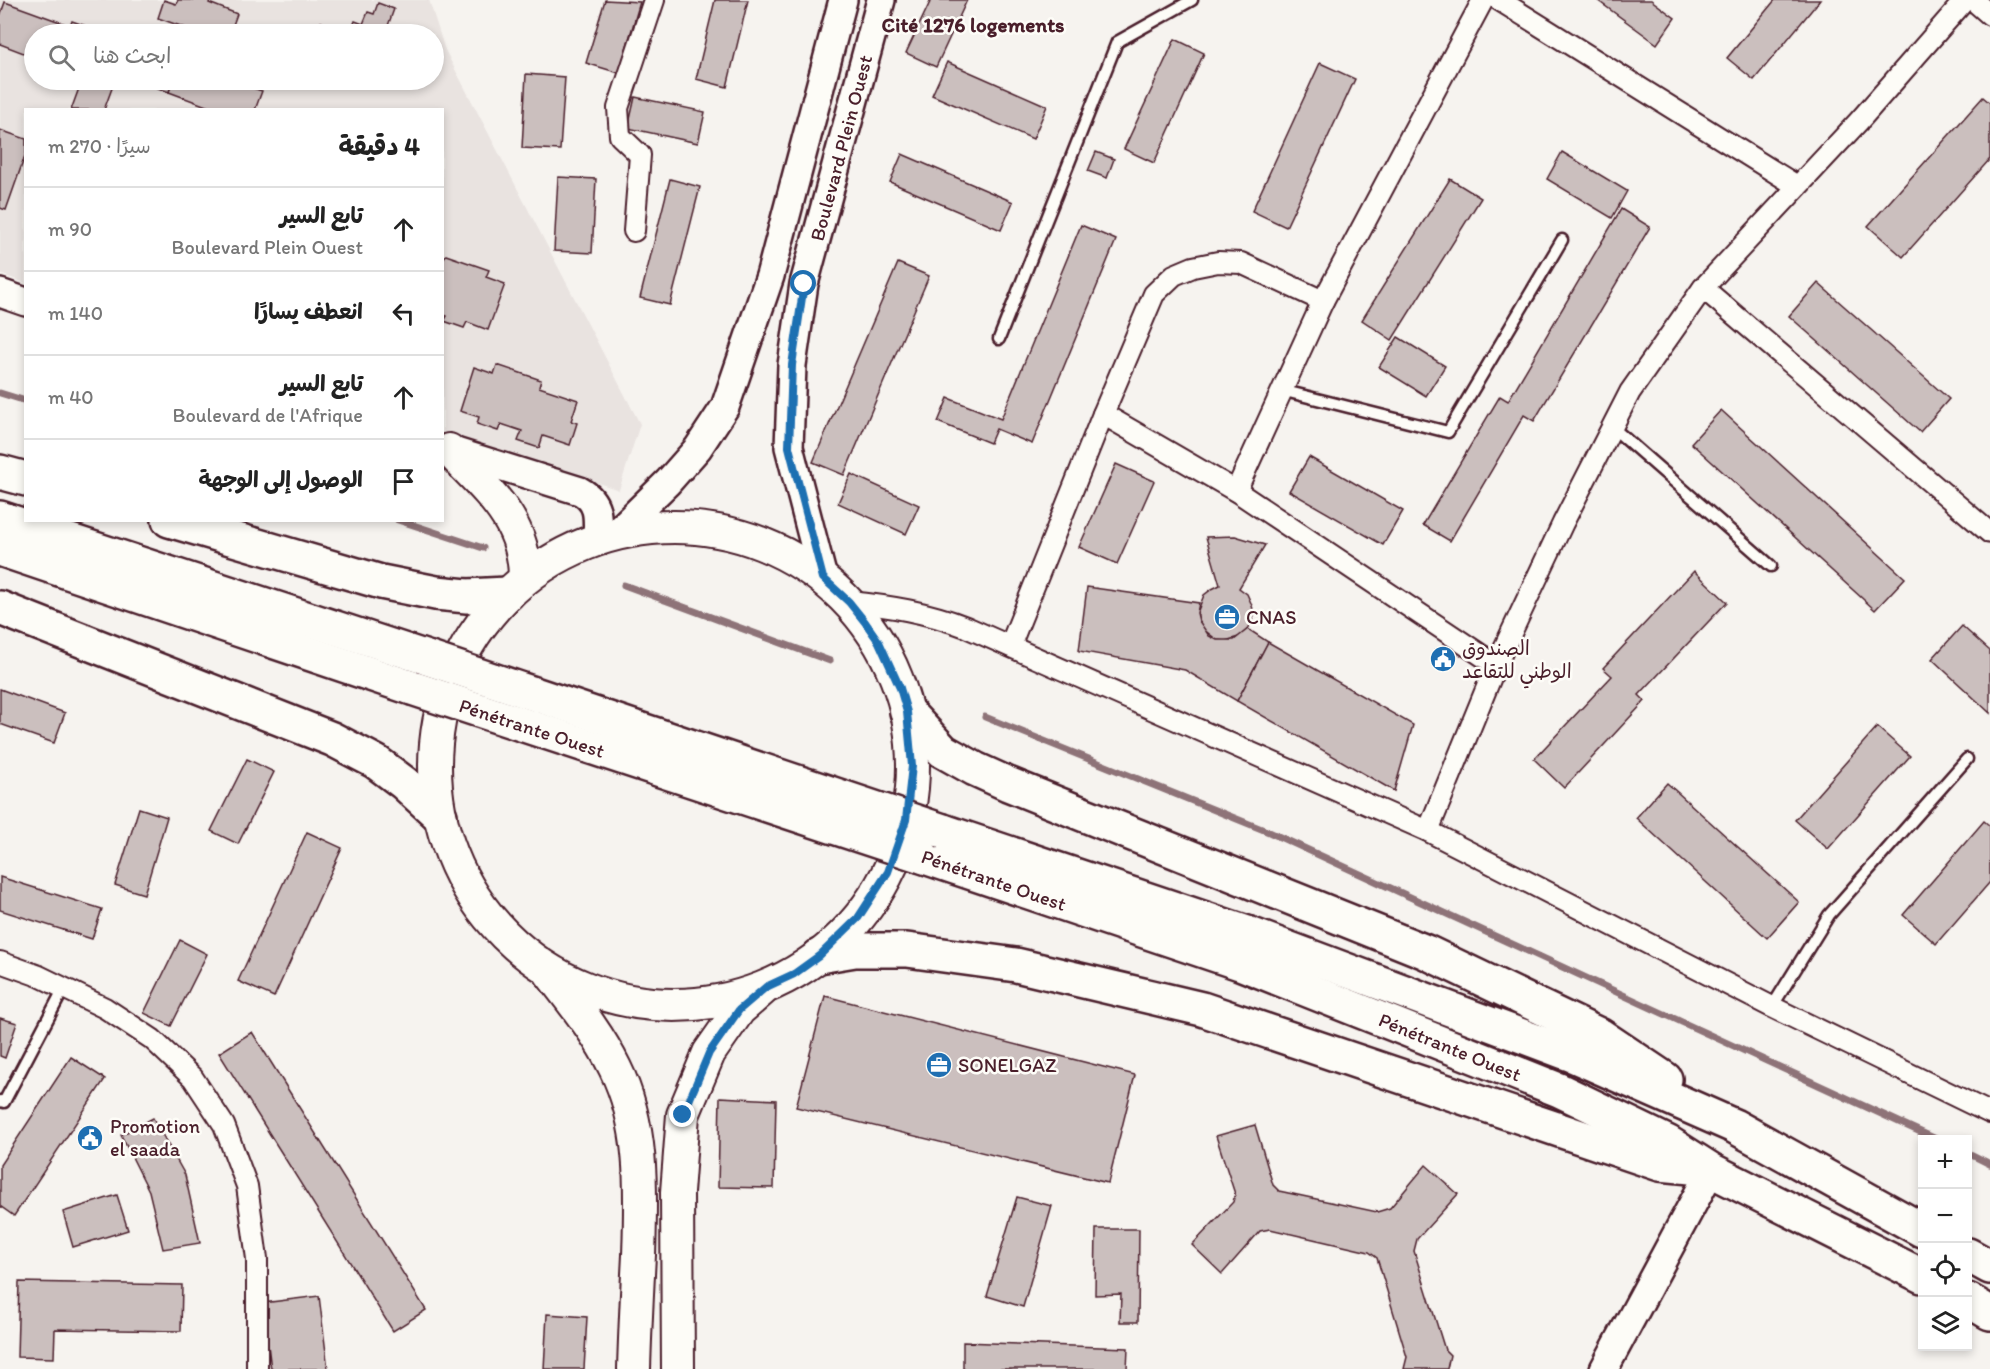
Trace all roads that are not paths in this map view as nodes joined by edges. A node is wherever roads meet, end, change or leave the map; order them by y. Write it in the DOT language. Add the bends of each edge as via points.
graph roads {
  1 [pos="654,0"];
  2 [pos="843,0"];
  3 [pos="881,0"];
  4 [pos="1192,0"];
  5 [pos="1483,0"];
  6 [pos="1499,0"];
  7 [pos="1965,0"];
  8 [pos="1973,0"];
  9 [pos="1990,15"];
  10 [pos="1797,186"];
  11 [pos="634,231"];
  12 [pos="1562,240"];
  13 [pos="1703,288"];
  14 [pos="0,293"];
  15 [pos="1323,300"];
  16 [pos="24,301"];
  17 [pos="999,339"];
  18 [pos="1281,390"];
  19 [pos="1103,414"];
  20 [pos="1612,427"];
  21 [pos="446,449"];
  22 [pos="0,472"];
  23 [pos="24,478"];
  24 [pos="1236,491"];
  25 [pos="0,518"];
  26 [pos="176,522"];
  27 [pos="1990,533"];
  28 [pos="606,536"];
  29 [pos="0,549"];
  30 [pos="1771,566"];
  31 [pos="823,578"];
  32 [pos="516,586"];
  33 [pos="849,602"];
  34 [pos="0,608"];
  35 [pos="1010,646"];
  36 [pos="1496,665"];
  37 [pos="907,712"];
  38 [pos="1967,759"];
  39 [pos="440,816"];
  40 [pos="1428,831"];
  41 [pos="819,956"];
  42 [pos="0,962"];
  43 [pos="548,971"];
  44 [pos="766,987"];
  45 [pos="64,988"];
  46 [pos="1772,1007"];
  47 [pos="1,1104"];
  48 [pos="1990,1113"];
  49 [pos="1734,1126"];
  50 [pos="1712,1170"];
  51 [pos="1918,1227"];
  52 [pos="1972,1257"];
  53 [pos="1990,1267"];
  54 [pos="1918,1273"];
  55 [pos="1972,1302"];
  56 [pos="1990,1313"];
  57 [pos="257,1369"];
  58 [pos="634,1369"];
  59 [pos="678,1369"];
  60 [pos="1604,1369"];
  1 -- 11 [label="street" via="618,108 620,136 640,155"];
  2 -- 28 [label="main road, Boulevard Plein Ouest" via="770,276 725,407 698,448 668,482"];
  3 -- 31 [label="main road, Boulevard Plein Ouest" via="804,284 792,365 789,447"];
  4 -- 17 [label="lane" via="1117,42"];
  5 -- 15 [label="street"];
  6 -- 10 [label="street"];
  7 -- 10 [label="street"];
  8 -- 9 [label="street"];
  10 -- 13 [label="street"];
  12 -- 18 [label="lane" via="1448,432"];
  13 -- 20 [label="street" via="1630,392"];
  13 -- 27 [label="street"];
  14 -- 16 [label="main road"];
  15 -- 18 [label="street"];
  15 -- 19 [label="street" via="1241,263 1218,262 1174,275 1154,294"];
  18 -- 24 [label="street"];
  19 -- 24 [label="street"];
  19 -- 35 [label="street"];
  20 -- 30 [label="lane"];
  20 -- 36 [label="street"];
  21 -- 28 [label="main road" via="580,491 598,510"];
  21 -- 32 [label="main road" via="498,503 514,526 524,551"];
  22 -- 23 [label="highway"];
  24 -- 36 [label="street"];
  25 -- 49 [label="highway, Pénétrante Ouest, bridge" via="1247,933 1570,1054"];
  26 -- 32 [label="highway" via="381,582 436,593 467,596"];
  28 -- 31 [label="main road" via="670,526 725,531 777,549"];
  28 -- 32 [label="main road" via="548,562"];
  29 -- 50 [label="highway, Pénétrante Ouest, bridge" via="1262,971 1559,1090 1667,1142"];
  31 -- 33 [label="main road"];
  32 -- 39 [label="main road" via="469,641 444,697 434,756"];
  33 -- 35 [label="street" via="920,612"];
  33 -- 37 [label="main road" via="879,642"];
  34 -- 39 [label="highway" via="332,739 376,762"];
  35 -- 40 [label="street"];
  36 -- 40 [label="street"];
  37 -- 41 [label="main road" via="912,766 906,820 892,862 858,918"];
  37 -- 49 [label="highway" via="943,751 975,769 1426,952 1601,1036"];
  38 -- 46 [label="lane" via="1829,915"];
  39 -- 43 [label="main road" via="454,862 478,904 510,941"];
  40 -- 46 [label="street"];
  41 -- 44 [label="main road"];
  41 -- 50 [label="highway" via="855,950 918,951 1016,965 1191,1006 1660,1164"];
  42 -- 45 [label="street"];
  43 -- 44 [label="main road" via="600,994 655,1005 711,1003"];
  43 -- 58 [label="main road" via="597,1034 616,1068 630,1106 641,1191"];
  44 -- 59 [label="main road" via="739,1010 709,1053 683,1115 677,1192"];
  45 -- 47 [label="lane"];
  45 -- 57 [label="street" via="105,1008 152,1039 193,1078 224,1125 247,1186 256,1248"];
  46 -- 48 [label="street"];
  49 -- 51 [label="highway, Pénétrante Ouest"];
  50 -- 54 [label="highway, Pénétrante Ouest"];
  50 -- 60 [label="main road"];
  52 -- 53 [label="highway"];
  55 -- 56 [label="highway"];
}
